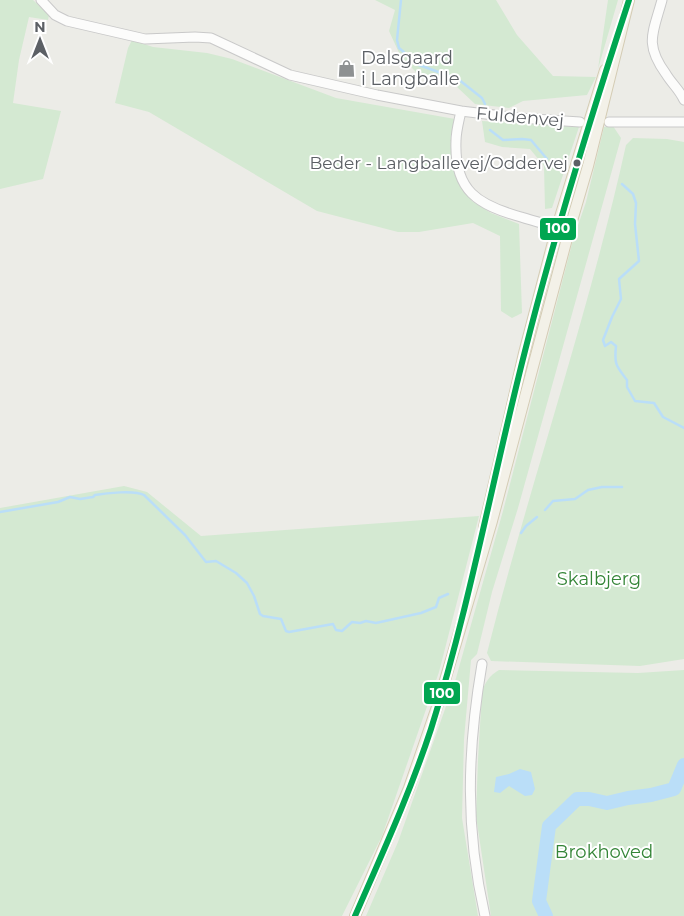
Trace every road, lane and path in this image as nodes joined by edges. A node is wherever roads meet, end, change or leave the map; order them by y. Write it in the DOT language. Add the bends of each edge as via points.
graph roads {
  1 [pos="41,0"];
  2 [pos="629,0"];
  3 [pos="662,0"];
  4 [pos="684,100"];
  5 [pos="461,111"];
  6 [pos="580,122"];
  7 [pos="608,122"];
  8 [pos="684,122"];
  9 [pos="557,227"];
  10 [pos="569,231"];
  11 [pos="465,609"];
  12 [pos="482,664"];
  13 [pos="355,916"];
  14 [pos="485,916"];
  1 -- 5 [label="street, Fuldenvej" via="54,15 67,21 145,39 211,38 290,75"];
  2 -- 9 [label="main road"];
  2 -- 10 [label="main road"];
  3 -- 4 [label="street" via="651,40 652,49 658,64 680,90"];
  5 -- 6 [label="street, Fuldenvej"];
  5 -- 9 [label="street" via="456,159 470,192 481,202 500,211"];
  7 -- 8 [label="street"];
  9 -- 10 [label="street"];
  9 -- 11 [label="main road" via="524,353"];
  10 -- 11 [label="main road" via="492,521"];
  11 -- 13 [label="main road" via="438,704 409,788"];
  12 -- 14 [label="street" via="470,755 470,826"];
}
